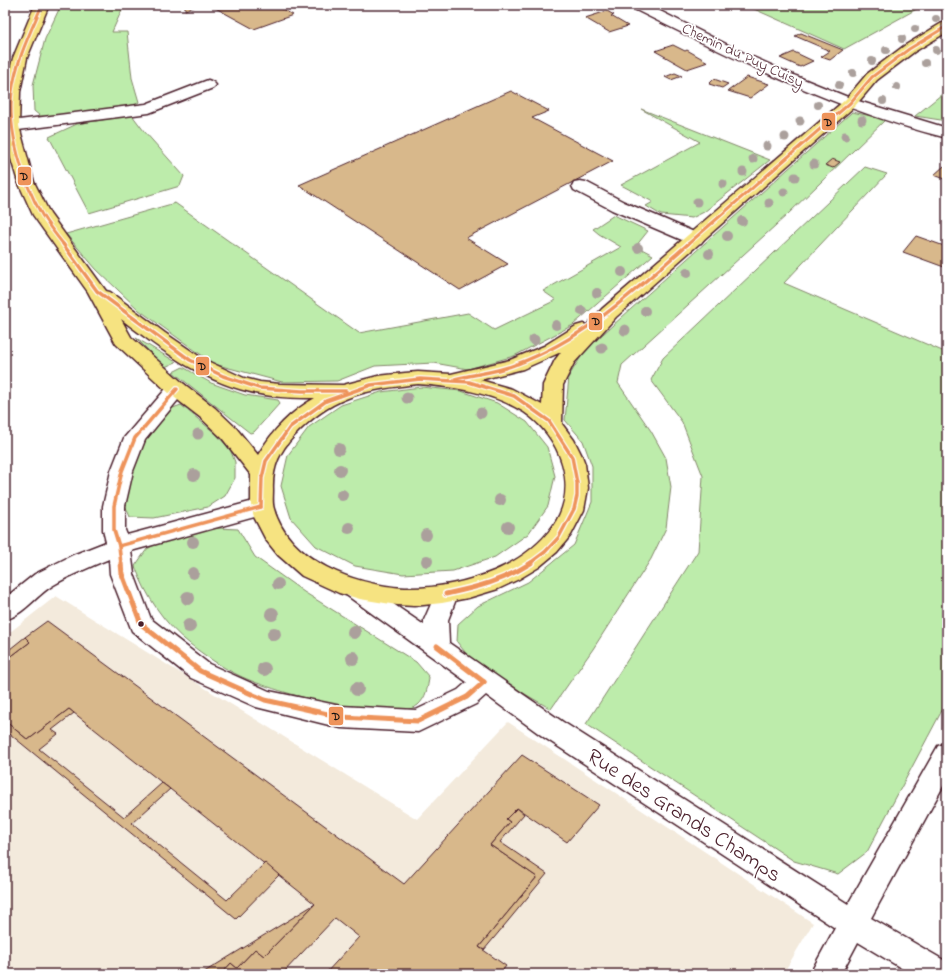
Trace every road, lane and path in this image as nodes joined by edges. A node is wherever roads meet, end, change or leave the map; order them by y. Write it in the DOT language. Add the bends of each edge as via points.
graph roads {
  1 [pos="42,5"];
  2 [pos="638,5"];
  3 [pos="947,26"];
  4 [pos="208,85"];
  5 [pos="850,103"];
  6 [pos="11,126"];
  7 [pos="947,133"];
  8 [pos="580,186"];
  9 [pos="695,239"];
  10 [pos="97,291"];
  11 [pos="609,313"];
  12 [pos="454,380"];
  13 [pos="177,389"];
  14 [pos="346,391"];
  15 [pos="552,424"];
  16 [pos="262,473"];
  17 [pos="262,507"];
  18 [pos="120,546"];
  19 [pos="353,588"];
  20 [pos="446,594"];
  21 [pos="5,611"];
  22 [pos="437,646"];
  23 [pos="484,682"];
  24 [pos="947,754"];
  25 [pos="854,924"];
  26 [pos="825,974"];
  27 [pos="939,974"];
  1 -- 6 [label="main road" via="20,58 12,92"];
  2 -- 5 [label="street, Chemin du Puy Cuisy" via="741,57"];
  3 -- 5 [label="main road" via="909,48 872,77"];
  4 -- 6 [label="street" via="149,108"];
  5 -- 7 [label="street, Chemin du Puy Cuisy"];
  5 -- 9 [label="main road"];
  6 -- 10 [label="main road" via="26,182 42,215"];
  8 -- 9 [label="street" via="618,206"];
  9 -- 11 [label="main road"];
  10 -- 13 [label="main road" via="123,340"];
  10 -- 14 [label="main road" via="190,360 223,376 259,388 302,392"];
  11 -- 12 [label="main road" via="551,350 516,365"];
  11 -- 15 [label="main road" via="565,360 553,385"];
  12 -- 14 [label="main road" via="418,378 378,382"];
  12 -- 15 [label="main road" via="510,395 533,408"];
  13 -- 16 [label="main road" via="230,433"];
  13 -- 18 [label="street" via="135,438 122,471 114,514 114,530"];
  14 -- 16 [label="main road" via="316,406 291,425 272,448"];
  15 -- 20 [label="main road" via="570,450 578,479 574,509 557,538 529,564 491,583"];
  16 -- 17 [label="main road"];
  17 -- 18 [label="street"];
  17 -- 19 [label="main road" via="278,541 309,569"];
  18 -- 21 [label="street" via="81,561 43,580"];
  18 -- 23 [label="street" via="122,574 141,624 200,671 265,700 341,718 418,721 467,697"];
  19 -- 20 [label="main road" via="399,596"];
  19 -- 22 [label="street, Rue des Grands Champs"];
  20 -- 22 [label="street" via="436,620"];
  22 -- 23 [label="street, Rue des Grands Champs"];
  23 -- 25 [label="street, Rue des Grands Champs"];
  24 -- 25 [label="street"];
  25 -- 26 [label="street"];
  25 -- 27 [label="street, Rue des Grands Champs"];
}
